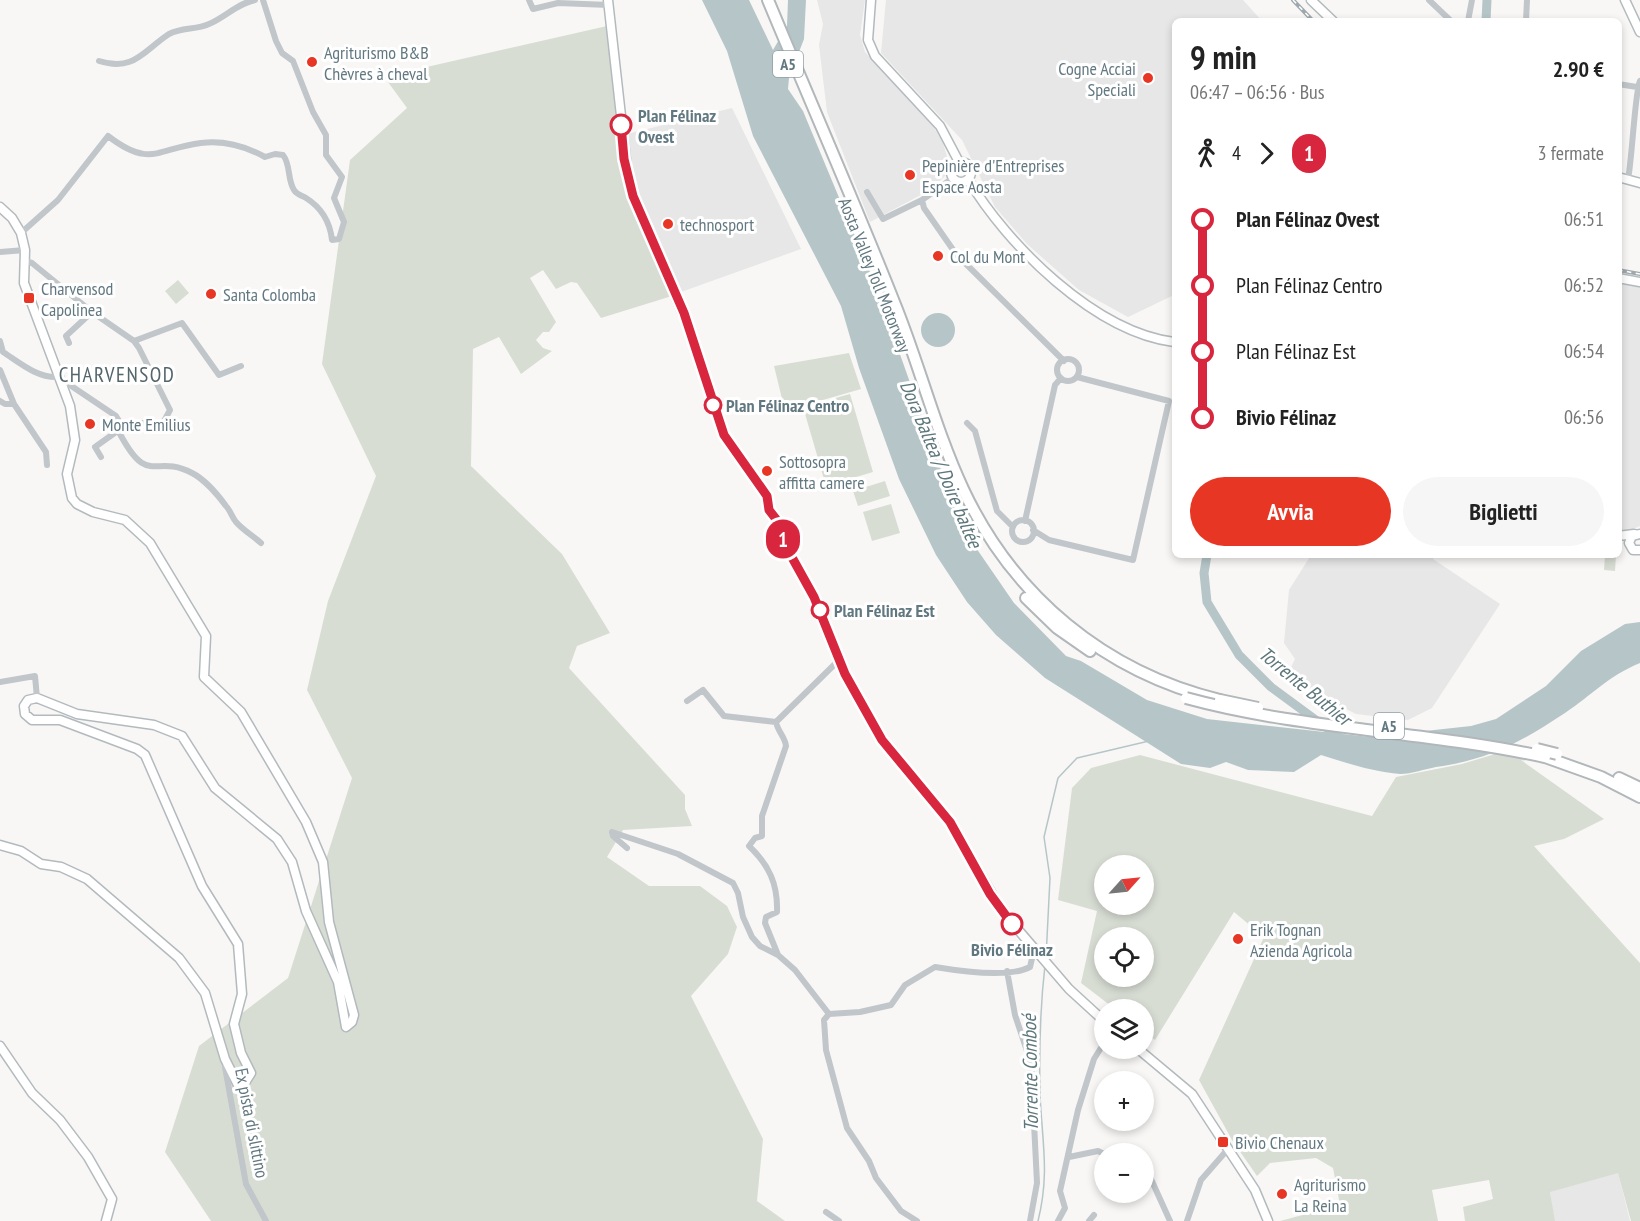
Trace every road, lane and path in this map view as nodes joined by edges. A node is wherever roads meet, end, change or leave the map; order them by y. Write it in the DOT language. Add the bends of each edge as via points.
graph roads {
  1 [pos="255,0"];
  2 [pos="262,0"];
  3 [pos="529,0"];
  4 [pos="761,0"];
  5 [pos="768,0"];
  6 [pos="871,0"];
  7 [pos="1429,0"];
  8 [pos="1472,0"];
  9 [pos="1527,0"];
  10 [pos="1625,0"];
  11 [pos="1315,2"];
  12 [pos="609,3"];
  13 [pos="1330,18"];
  14 [pos="1448,18"];
  15 [pos="1469,18"];
  16 [pos="1526,18"];
  17 [pos="1640,32"];
  18 [pos="99,61"];
  19 [pos="1622,84"];
  20 [pos="1638,84"];
  21 [pos="816,122"];
  22 [pos="959,162"];
  23 [pos="953,178"];
  24 [pos="1622,178"];
  25 [pos="968,179"];
  26 [pos="1628,179"];
  27 [pos="1640,183"];
  28 [pos="867,192"];
  29 [pos="922,200"];
  30 [pos="0,207"];
  31 [pos="21,233"];
  32 [pos="25,250"];
  33 [pos="0,252"];
  34 [pos="25,261"];
  35 [pos="1622,279"];
  36 [pos="1640,282"];
  37 [pos="92,312"];
  38 [pos="0,341"];
  39 [pos="134,341"];
  40 [pos="1172,341"];
  41 [pos="69,343"];
  42 [pos="1064,361"];
  43 [pos="241,366"];
  44 [pos="0,370"];
  45 [pos="58,377"];
  46 [pos="1077,377"];
  47 [pos="1061,378"];
  48 [pos="0,400"];
  49 [pos="14,404"];
  50 [pos="967,423"];
  51 [pos="123,427"];
  52 [pos="101,458"];
  53 [pos="47,465"];
  54 [pos="1025,521"];
  55 [pos="1013,526"];
  56 [pos="1033,530"];
  57 [pos="1638,533"];
  58 [pos="1622,535"];
  59 [pos="1622,539"];
  60 [pos="261,543"];
  61 [pos="1629,543"];
  62 [pos="1640,550"];
  63 [pos="839,660"];
  64 [pos="0,682"];
  65 [pos="37,698"];
  66 [pos="687,702"];
  67 [pos="776,722"];
  68 [pos="1640,789"];
  69 [pos="1640,797"];
  70 [pos="0,845"];
  71 [pos="627,848"];
  72 [pos="1036,952"];
  73 [pos="778,955"];
  74 [pos="1008,971"];
  75 [pos="1094,1011"];
  76 [pos="829,1014"];
  77 [pos="215,1028"];
  78 [pos="0,1046"];
  79 [pos="1095,1059"];
  80 [pos="1150,1059"];
  81 [pos="1228,1149"];
  82 [pos="1094,1153"];
  83 [pos="1069,1158"];
  84 [pos="1154,1186"];
  85 [pos="826,1212"];
  86 [pos="1094,1215"];
  87 [pos="106,1221"];
  88 [pos="266,1221"];
  89 [pos="839,1221"];
  90 [pos="917,1221"];
  91 [pos="1030,1221"];
  92 [pos="1058,1221"];
  93 [pos="1089,1221"];
  94 [pos="1170,1221"];
  95 [pos="1187,1221"];
  96 [pos="1268,1221"];
  1 -- 18 [label="street" via="237,6 206,26 176,31 129,63"];
  2 -- 31 [label="street" via="276,41 282,53 293,61 326,135 326,155 342,177 334,198 344,222 339,239 332,240 330,224 318,208 296,194 288,180 284,155 264,157 247,147 203,142 163,154 148,154 126,150 108,136 58,200"];
  3 -- 12 [label="street" via="533,9 558,3"];
  4 -- 21 [label="highway, Aosta Valley Toll Motorway / A5"];
  5 -- 21 [label="highway, Aosta Valley Toll Motorway / A5"];
  6 -- 22 [label="street" via="868,40 875,56 940,126"];
  7 -- 14 [label="street"];
  8 -- 15 [label="street"];
  9 -- 16 [label="street"];
  10 -- 17 [label="street"];
  11 -- 13 [label="street"];
  12 -- 63 [label="street" via="624,159 633,196 682,308 724,435 767,496 769,510 814,597"];
  19 -- 20 [label="street"];
  20 -- 26 [label="street"];
  21 -- 68 [label="highway, Aosta Valley Toll Motorway / A5, bridge" via="895,303 953,466 977,518 1032,594 1078,634 1148,676 1220,700 1501,741 1557,754"];
  21 -- 69 [label="highway, Aosta Valley Toll Motorway / A5, bridge" via="950,476 987,548 1026,599 1073,640 1129,674 1186,698 1235,711 1477,744 1545,758 1601,777"];
  22 -- 23 [label="street" via="952,166"];
  22 -- 25 [label="street" via="970,167"];
  23 -- 25 [label="street" via="962,182"];
  23 -- 29 [label="street"];
  24 -- 26 [label="street"];
  25 -- 40 [label="street" via="998,224 1067,291 1098,314 1131,330"];
  26 -- 27 [label="street"];
  28 -- 29 [label="street" via="883,219"];
  29 -- 42 [label="street" via="956,254"];
  30 -- 31 [label="street"];
  31 -- 32 [label="street"];
  32 -- 33 [label="street"];
  32 -- 34 [label="street"];
  34 -- 37 [label="street"];
  34 -- 45 [label="street" via="23,276 29,298"];
  35 -- 36 [label="street"];
  37 -- 39 [label="street"];
  37 -- 41 [label="street" via="66,336"];
  38 -- 45 [label="street" via="3,352 30,370 47,378"];
  39 -- 43 [label="street" via="182,323 219,375"];
  39 -- 51 [label="street" via="169,415 159,424"];
  42 -- 46 [label="street" via="1077,364"];
  42 -- 47 [label="street" via="1058,369"];
  44 -- 49 [label="street"];
  45 -- 51 [label="street" via="116,416"];
  45 -- 65 [label="street" via="74,429 75,448 67,474 72,498 93,512 125,520 153,549 206,636 204,677 237,707 302,813 323,862 329,922 354,1015 348,1027 335,974 306,911 292,862 277,839 215,788 182,736 154,724 77,714"];
  46 -- 47 [label="street" via="1067,381"];
  46 -- 56 [label="street" via="1169,402 1133,560 1049,540"];
  47 -- 54 [label="street" via="1055,385"];
  48 -- 49 [label="street"];
  49 -- 53 [label="street" via="46,452"];
  50 -- 55 [label="street" via="975,431 997,511"];
  51 -- 52 [label="street" via="95,447"];
  51 -- 60 [label="street" via="120,434 139,463 193,473 227,506 235,521"];
  54 -- 55 [label="street"];
  54 -- 56 [label="street"];
  55 -- 56 [label="street" via="1012,534 1021,542 1031,538"];
  57 -- 58 [label="street"];
  57 -- 61 [label="street"];
  59 -- 61 [label="street"];
  61 -- 62 [label="street" via="1631,548"];
  63 -- 67 [label="street"];
  63 -- 72 [label="street" via="882,740 950,822 990,894"];
  64 -- 65 [label="street" via="35,676"];
  65 -- 77 [label="street" via="28,700 24,706 29,718 60,720 145,755 198,877 238,944 242,994 234,1024 251,1073 244,1084 238,1085"];
  66 -- 67 [label="street" via="703,690 724,716"];
  67 -- 73 [label="street" via="786,746 762,816 762,836 749,846 764,861 778,890 777,912 766,917 765,923"];
  70 -- 77 [label="street" via="87,879 179,957 201,986"];
  71 -- 73 [label="street" via="612,832 678,854 733,883 752,937"];
  72 -- 74 [label="street" via="1030,967 1020,972"];
  72 -- 75 [label="street"];
  73 -- 76 [label="street" via="795,970"];
  74 -- 76 [label="street" via="935,967 905,985 891,1005"];
  74 -- 91 [label="street" via="1015,1015 1031,1063 1036,1183"];
  76 -- 90 [label="street" via="824,1020 826,1050 847,1128 876,1178 901,1210"];
  77 -- 88 [label="street, Ex pista di slittino" via="229,1078 246,1184"];
  78 -- 87 [label="street" via="32,1093 60,1120 96,1169 112,1199"];
  79 -- 83 [label="street" via="1078,1110"];
  80 -- 81 [label="street" via="1192,1094"];
  81 -- 95 [label="street" via="1202,1180"];
  81 -- 96 [label="street" via="1255,1190"];
  82 -- 83 [label="street"];
  83 -- 92 [label="street" via="1060,1191 1065,1208"];
  84 -- 94 [label="street"];
  85 -- 89 [label="street"];
  86 -- 93 [label="street"];
}
